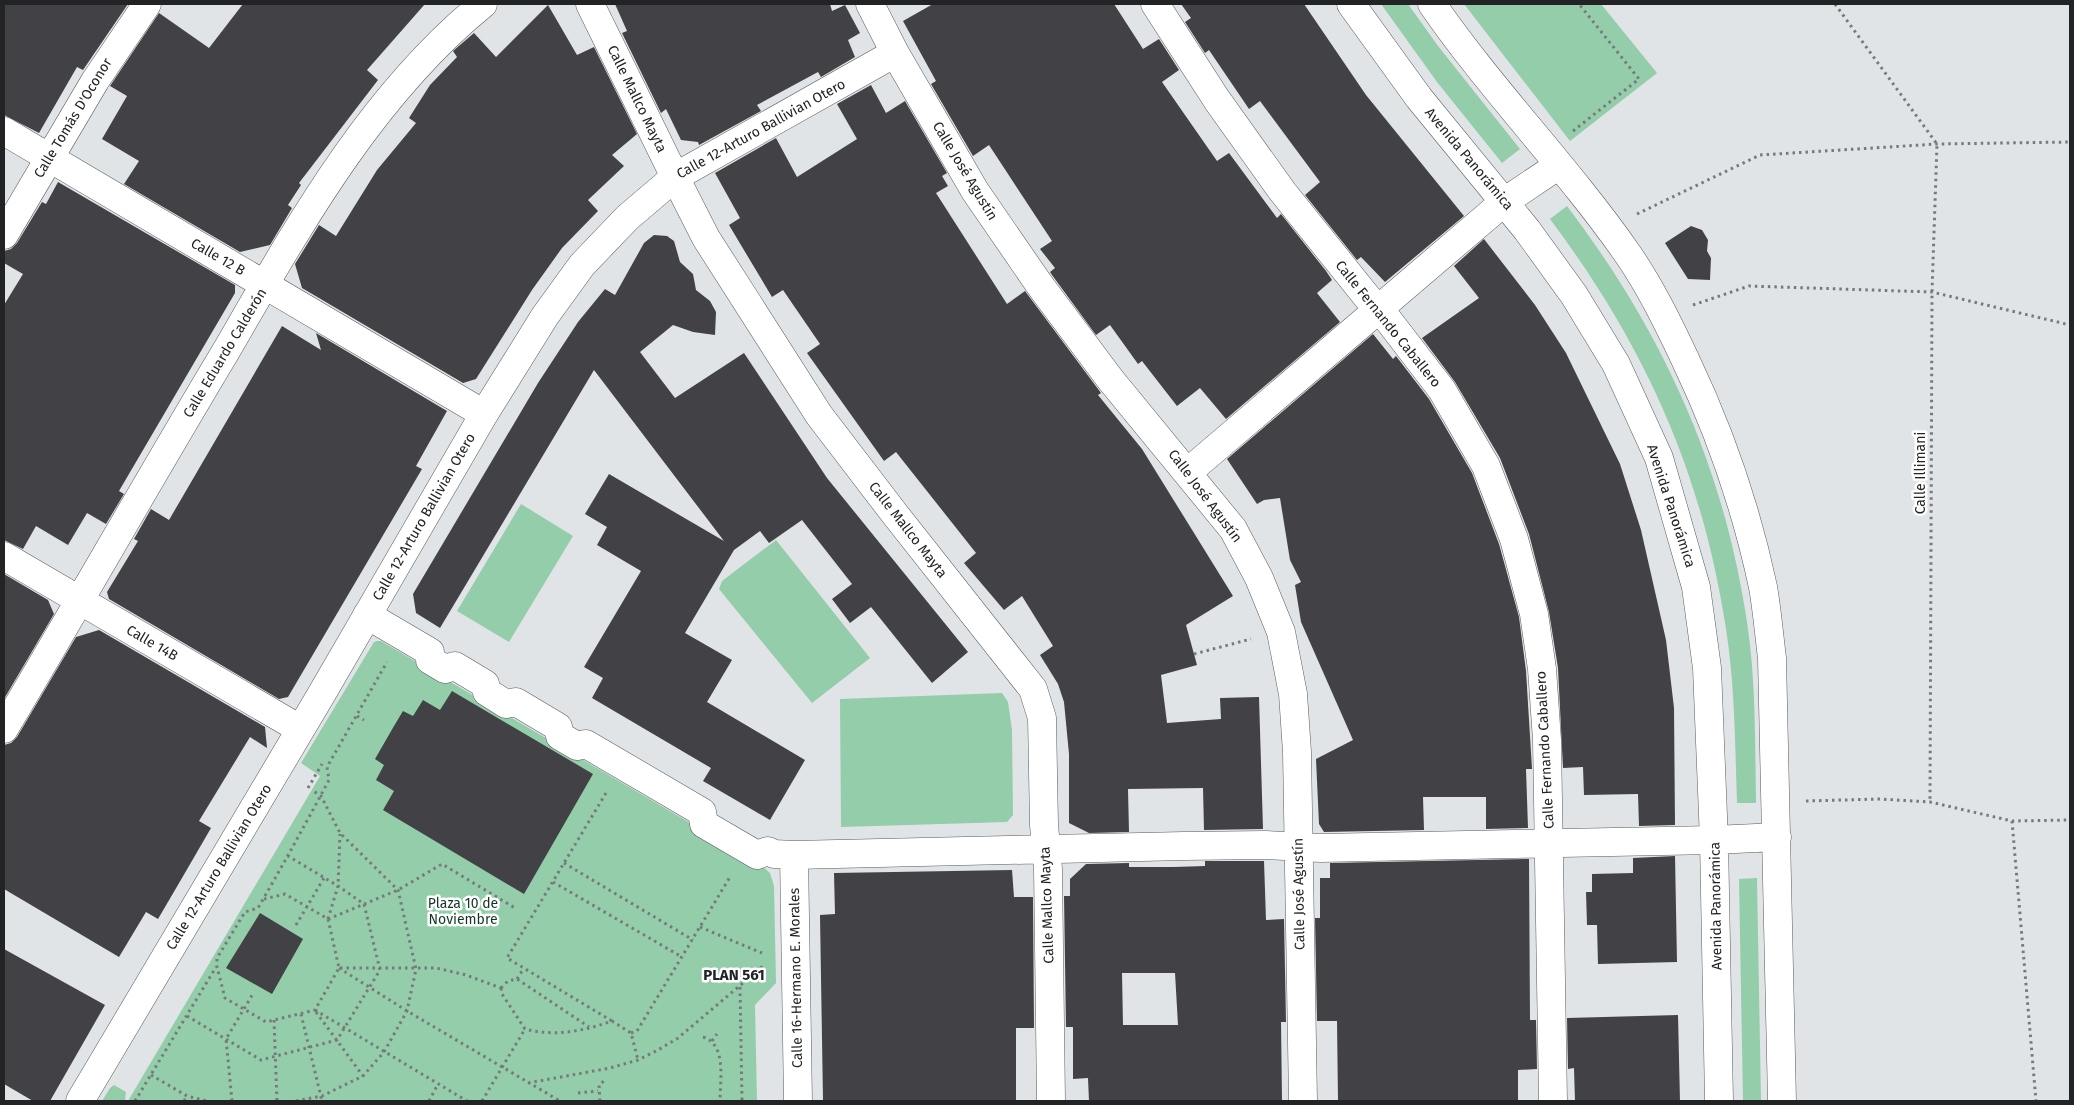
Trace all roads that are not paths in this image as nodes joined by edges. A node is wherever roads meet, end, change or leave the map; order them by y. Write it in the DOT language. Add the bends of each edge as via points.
graph roads {
  1 [pos="146,4"];
  2 [pos="483,4"];
  3 [pos="590,4"];
  4 [pos="870,4"];
  5 [pos="1155,4"];
  6 [pos="1351,4"];
  7 [pos="1432,4"];
  8 [pos="895,53"];
  9 [pos="4,131"];
  10 [pos="49,158"];
  11 [pos="1558,165"];
  12 [pos="675,177"];
  13 [pos="1504,202"];
  14 [pos="4,235"];
  15 [pos="265,284"];
  16 [pos="1378,309"];
  17 [pos="484,414"];
  18 [pos="1188,472"];
  19 [pos="4,556"];
  20 [pos="79,601"];
  21 [pos="367,614"];
  22 [pos="4,729"];
  23 [pos="300,730"];
  24 [pos="1777,837"];
  25 [pos="1714,840"];
  26 [pos="1548,844"];
  27 [pos="1298,847"];
  28 [pos="1046,849"];
  29 [pos="760,855"];
  30 [pos="80,1101"];
  31 [pos="798,1101"];
  32 [pos="1051,1101"];
  33 [pos="1303,1101"];
  34 [pos="1553,1101"];
  35 [pos="1719,1101"];
  36 [pos="1782,1101"];
  1 -- 10 [label="street, Calle Tomás D'Oconor"];
  2 -- 15 [label="street, Calle Eduardo Calderón" via="434,50 373,119 326,185"];
  3 -- 12 [label="street, Calle Mallco Mayta"];
  4 -- 8 [label="street, Calle José Agustín"];
  5 -- 16 [label="street, Calle Fernando Caballero" via="1217,100 1282,191"];
  6 -- 13 [label="street, Avenida Panorámica" via="1418,98"];
  7 -- 11 [label="street"];
  8 -- 12 [label="street, Calle 12-Arturo Ballivian Otero"];
  8 -- 18 [label="street, Calle José Agustín" via="975,191 1039,284 1110,379"];
  9 -- 10 [label="street, Calle 12 B"];
  10 -- 14 [label="street, Calle Tomás D'Oconor"];
  10 -- 15 [label="street, Calle 12 B"];
  11 -- 13 [label="street"];
  11 -- 24 [label="street" via="1628,255 1666,318 1711,414 1730,467 1763,588 1770,640"];
  12 -- 17 [label="street, Calle 12-Arturo Ballivian Otero" via="627,218 582,265 545,316"];
  12 -- 28 [label="street, Calle Mallco Mayta" via="706,238 820,415 1033,689 1042,718"];
  13 -- 16 [label="street"];
  13 -- 25 [label="street, Avenida Panorámica" via="1533,237 1593,325 1616,364 1659,458 1697,596 1707,668"];
  15 -- 17 [label="street, Calle 12 B"];
  15 -- 20 [label="street, Calle Eduardo Calderón"];
  16 -- 18 [label="street"];
  16 -- 26 [label="street, Calle Fernando Caballero" via="1442,390 1486,466 1514,539 1533,610 1542,669 1547,740"];
  17 -- 21 [label="street, Calle 12-Arturo Ballivian Otero"];
  18 -- 27 [label="street, Calle José Agustín" via="1233,529 1259,578 1281,632 1294,702"];
  19 -- 20 [label="street, Calle 14B"];
  20 -- 22 [label="street, Calle Eduardo Calderón"];
  20 -- 23 [label="street, Calle 14B"];
  21 -- 23 [label="street, Calle 12-Arturo Ballivian Otero"];
  21 -- 29 [label="street" via="393,651 430,652 430,660 445,669 455,666 485,684 487,692 506,704 558,727 560,736 576,746 586,744 616,776 702,812 712,809 755,834 766,841"];
  23 -- 30 [label="street, Calle 12-Arturo Ballivian Otero"];
  24 -- 25 [label="street"];
  24 -- 36 [label="street"];
  25 -- 26 [label="street"];
  25 -- 35 [label="street, Avenida Panorámica"];
  26 -- 27 [label="street"];
  26 -- 34 [label="street, Calle Fernando Caballero"];
  27 -- 28 [label="street"];
  27 -- 33 [label="street, Calle José Agustín"];
  28 -- 29 [label="street"];
  28 -- 32 [label="street, Calle Mallco Mayta"];
  29 -- 31 [label="street, Calle 16-Hermano E. Morales"];
}
